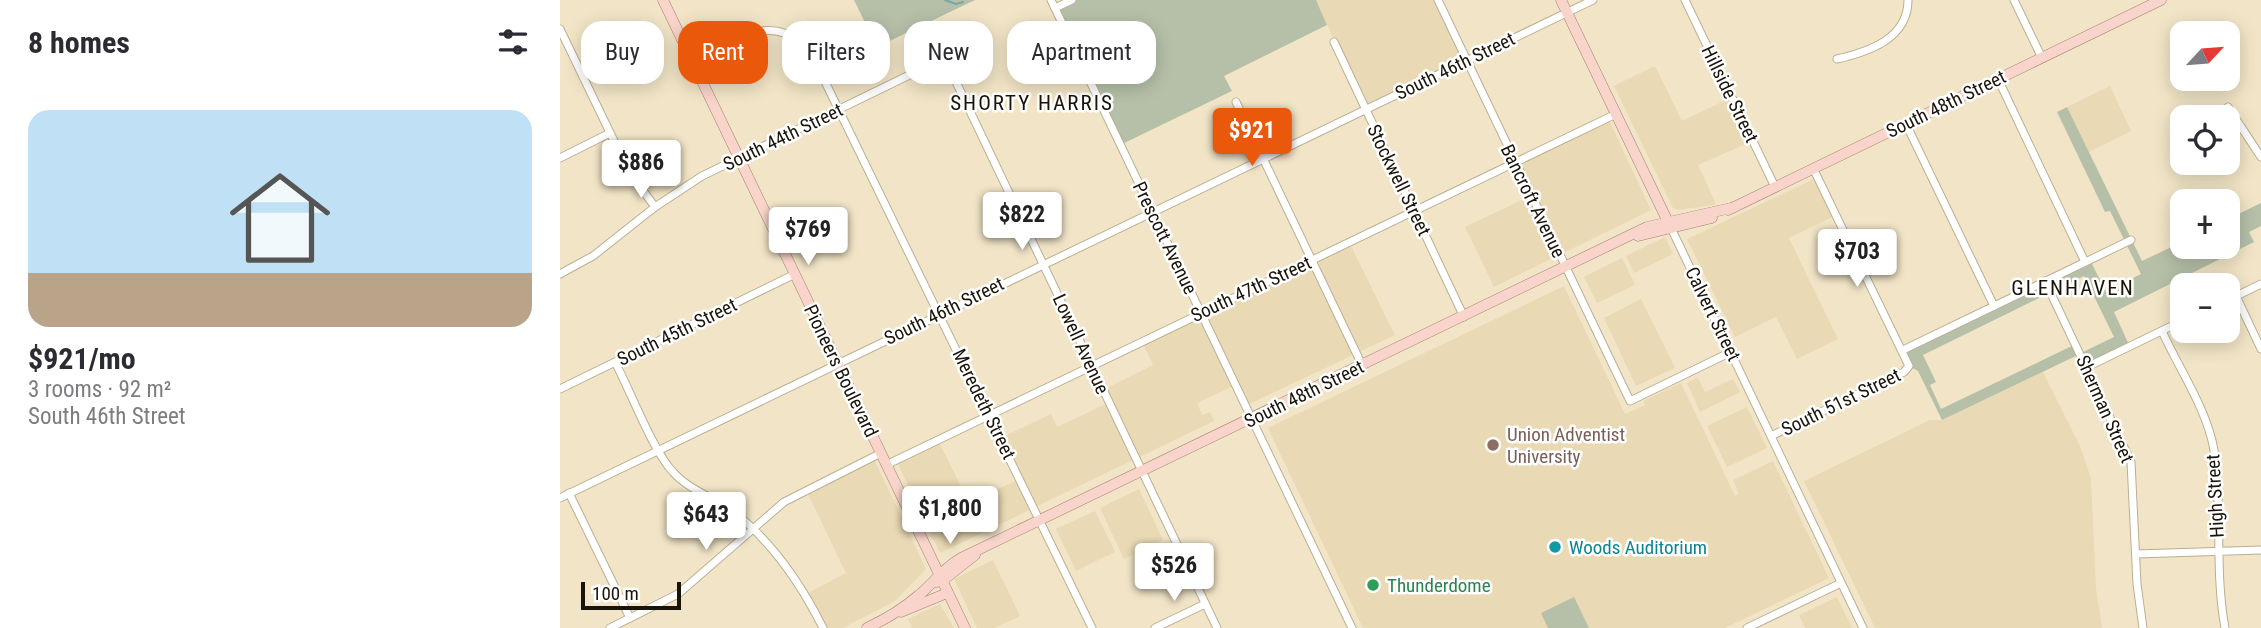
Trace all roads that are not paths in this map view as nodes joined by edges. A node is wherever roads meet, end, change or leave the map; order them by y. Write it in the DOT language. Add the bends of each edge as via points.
graph roads {
  1 [pos="663,0"];
  2 [pos="1072,0"];
  3 [pos="1438,0"];
  4 [pos="1561,0"];
  5 [pos="1593,0"];
  6 [pos="1685,0"];
  7 [pos="1908,0"];
  8 [pos="2014,0"];
  9 [pos="2161,0"];
  10 [pos="1053,4"];
  11 [pos="1567,13"];
  12 [pos="560,29"];
  13 [pos="768,30"];
  14 [pos="678,32"];
  15 [pos="1334,42"];
  16 [pos="2042,58"];
  17 [pos="1837,59"];
  18 [pos="1466,61"];
  19 [pos="1998,79"];
  20 [pos="904,80"];
  21 [pos="703,84"];
  22 [pos="958,84"];
  23 [pos="1236,102"];
  24 [pos="1365,109"];
  25 [pos="840,110"];
  26 [pos="1616,114"];
  27 [pos="1906,124"];
  28 [pos="2240,125"];
  29 [pos="610,133"];
  30 [pos="2261,157"];
  31 [pos="560,158"];
  32 [pos="739,158"];
  33 [pos="1263,158"];
  34 [pos="1514,163"];
  35 [pos="1814,168"];
  36 [pos="1775,187"];
  37 [pos="655,207"];
  38 [pos="1152,211"];
  39 [pos="1414,211"];
  40 [pos="1669,224"];
  41 [pos="2132,240"];
  42 [pos="1312,260"];
  43 [pos="2085,262"];
  44 [pos="1043,264"];
  45 [pos="1565,269"];
  46 [pos="560,274"];
  47 [pos="795,274"];
  48 [pos="2045,281"];
  49 [pos="2261,284"];
  50 [pos="2240,294"];
  51 [pos="2240,304"];
  52 [pos="1994,306"];
  53 [pos="940,313"];
  54 [pos="1201,313"];
  55 [pos="1464,317"];
  56 [pos="2170,327"];
  57 [pos="2162,331"];
  58 [pos="2261,349"];
  59 [pos="1903,350"];
  60 [pos="1731,352"];
  61 [pos="615,362"];
  62 [pos="837,362"];
  63 [pos="1362,365"];
  64 [pos="1091,366"];
  65 [pos="2087,368"];
  66 [pos="560,389"];
  67 [pos="989,415"];
  68 [pos="1252,419"];
  69 [pos="1771,436"];
  70 [pos="658,448"];
  71 [pos="881,453"];
  72 [pos="886,465"];
  73 [pos="1142,472"];
  74 [pos="569,493"];
  75 [pos="560,498"];
  76 [pos="1040,520"];
  77 [pos="752,530"];
  78 [pos="2261,550"];
  79 [pos="2217,551"];
  80 [pos="2136,554"];
  81 [pos="938,579"];
  82 [pos="1841,583"];
  83 [pos="947,593"];
  84 [pos="1205,604"];
  85 [pos="897,612"];
  86 [pos="630,618"];
  87 [pos="610,628"];
  88 [pos="823,628"];
  89 [pos="867,628"];
  90 [pos="965,628"];
  91 [pos="1092,628"];
  92 [pos="1155,628"];
  93 [pos="1217,628"];
  94 [pos="1352,628"];
  95 [pos="1747,628"];
  96 [pos="1863,628"];
  97 [pos="2143,628"];
  98 [pos="2225,628"];
  1 -- 14 [label="main road, Pioneers Boulevard"];
  2 -- 10 [label="street"];
  3 -- 18 [label="street, Bancroft Avenue"];
  4 -- 11 [label="main road, Calvert Street"];
  5 -- 11 [label="street, South 46th Street"];
  6 -- 36 [label="street, Hillside Street"];
  7 -- 17 [label="street" via="1896,33"];
  8 -- 16 [label="street"];
  9 -- 16 [label="main road, South 48th Street"];
  10 -- 38 [label="street, Prescott Avenue"];
  11 -- 18 [label="street, South 46th Street"];
  11 -- 26 [label="main road, Calvert Street"];
  12 -- 29 [label="street"];
  13 -- 25 [label="street, Meredeth Street" via="792,36 811,53"];
  15 -- 24 [label="street, Stockwell Street"];
  16 -- 19 [label="main road, South 48th Street"];
  18 -- 24 [label="street, South 46th Street"];
  18 -- 34 [label="street, Bancroft Avenue"];
  19 -- 27 [label="main road, South 48th Street"];
  19 -- 43 [label="street"];
  20 -- 25 [label="street, South 44th Street"];
  21 -- 32 [label="main road, Pioneers Boulevard"];
  22 -- 44 [label="street, Lowell Avenue"];
  23 -- 33 [label="street"];
  24 -- 33 [label="street, South 46th Street"];
  24 -- 39 [label="street, Stockwell Street"];
  25 -- 32 [label="street, South 44th Street"];
  25 -- 53 [label="street, Meredeth Street"];
  26 -- 34 [label="street, South 47th Street"];
  26 -- 40 [label="main road, Calvert Street"];
  27 -- 35 [label="main road, South 48th Street"];
  27 -- 52 [label="street"];
  28 -- 30 [label="street"];
  29 -- 31 [label="street"];
  29 -- 37 [label="street" via="628,170"];
  32 -- 37 [label="street, South 44th Street"];
  32 -- 47 [label="main road, Pioneers Boulevard"];
  33 -- 38 [label="street, South 46th Street"];
  33 -- 42 [label="street"];
  34 -- 39 [label="street, South 47th Street"];
  34 -- 45 [label="street, Bancroft Avenue"];
  35 -- 36 [label="main road, South 48th Street"];
  35 -- 59 [label="street"];
  36 -- 40 [label="main road, South 48th Street" via="1706,220"];
  37 -- 46 [label="street, South 44th Street" via="608,246"];
  38 -- 44 [label="street, South 46th Street"];
  38 -- 54 [label="street, Prescott Avenue"];
  39 -- 42 [label="street, South 47th Street"];
  39 -- 55 [label="street, Stockwell Street"];
  40 -- 45 [label="main road, South 48th Street" via="1627,238"];
  40 -- 60 [label="street, Calvert Street"];
  41 -- 43 [label="street, South 51st Street"];
  42 -- 54 [label="street, South 47th Street"];
  42 -- 63 [label="street"];
  43 -- 48 [label="street, South 51st Street"];
  44 -- 53 [label="street, South 46th Street"];
  44 -- 64 [label="street, Lowell Avenue"];
  45 -- 55 [label="main road, South 48th Street"];
  45 -- 60 [label="street, Bancroft Avenue" via="1630,401"];
  47 -- 61 [label="street, South 45th Street"];
  47 -- 62 [label="main road, Pioneers Boulevard"];
  48 -- 52 [label="street, South 51st Street"];
  48 -- 65 [label="street, Sherman Street"];
  49 -- 50 [label="street"];
  51 -- 58 [label="street"];
  52 -- 59 [label="street, South 51st Street"];
  53 -- 62 [label="street, South 46th Street"];
  53 -- 67 [label="street, Meredeth Street"];
  54 -- 64 [label="street, South 47th Street"];
  54 -- 68 [label="street, Prescott Avenue"];
  55 -- 63 [label="main road, South 48th Street"];
  56 -- 57 [label="street"];
  57 -- 65 [label="street"];
  57 -- 79 [label="street, High Street" via="2211,437"];
  59 -- 69 [label="street, South 51st Street" via="1909,366 1904,372"];
  60 -- 69 [label="street, Calvert Street"];
  61 -- 66 [label="street, South 45th Street"];
  61 -- 70 [label="street"];
  62 -- 70 [label="street, South 46th Street"];
  62 -- 71 [label="main road, Pioneers Boulevard"];
  63 -- 68 [label="main road, South 48th Street"];
  64 -- 67 [label="street, South 47th Street"];
  64 -- 73 [label="street, Lowell Avenue"];
  65 -- 80 [label="street, Sherman Street" via="2131,461"];
  67 -- 72 [label="street, South 47th Street"];
  67 -- 76 [label="street, Meredeth Street"];
  68 -- 73 [label="main road, South 48th Street"];
  68 -- 94 [label="street, Prescott Avenue"];
  69 -- 82 [label="street, Calvert Street"];
  70 -- 74 [label="street, South 46th Street"];
  70 -- 77 [label="street" via="675,475"];
  71 -- 72 [label="main road, Pioneers Boulevard"];
  71 -- 77 [label="street" via="785,502"];
  72 -- 81 [label="main road, Pioneers Boulevard"];
  73 -- 76 [label="main road, South 48th Street"];
  73 -- 84 [label="street, Lowell Avenue"];
  74 -- 75 [label="street, South 46th Street"];
  74 -- 86 [label="street"];
  76 -- 81 [label="main road, South 48th Street" via="980,550"];
  76 -- 91 [label="street, Meredeth Street"];
  77 -- 86 [label="street" via="678,594"];
  77 -- 88 [label="street" via="800,583"];
  78 -- 79 [label="street"];
  79 -- 80 [label="street"];
  79 -- 98 [label="street, High Street"];
  80 -- 97 [label="street, Sherman Street"];
  81 -- 83 [label="main road, Pioneers Boulevard"];
  81 -- 85 [label="main road, South 48th Street"];
  82 -- 95 [label="street"];
  82 -- 96 [label="street, Calvert Street"];
  83 -- 85 [label="main road"];
  83 -- 90 [label="main road, Pioneers Boulevard"];
  84 -- 92 [label="street"];
  84 -- 93 [label="street, Lowell Avenue"];
  85 -- 89 [label="main road, South 48th Street"];
  86 -- 87 [label="street"];
}
